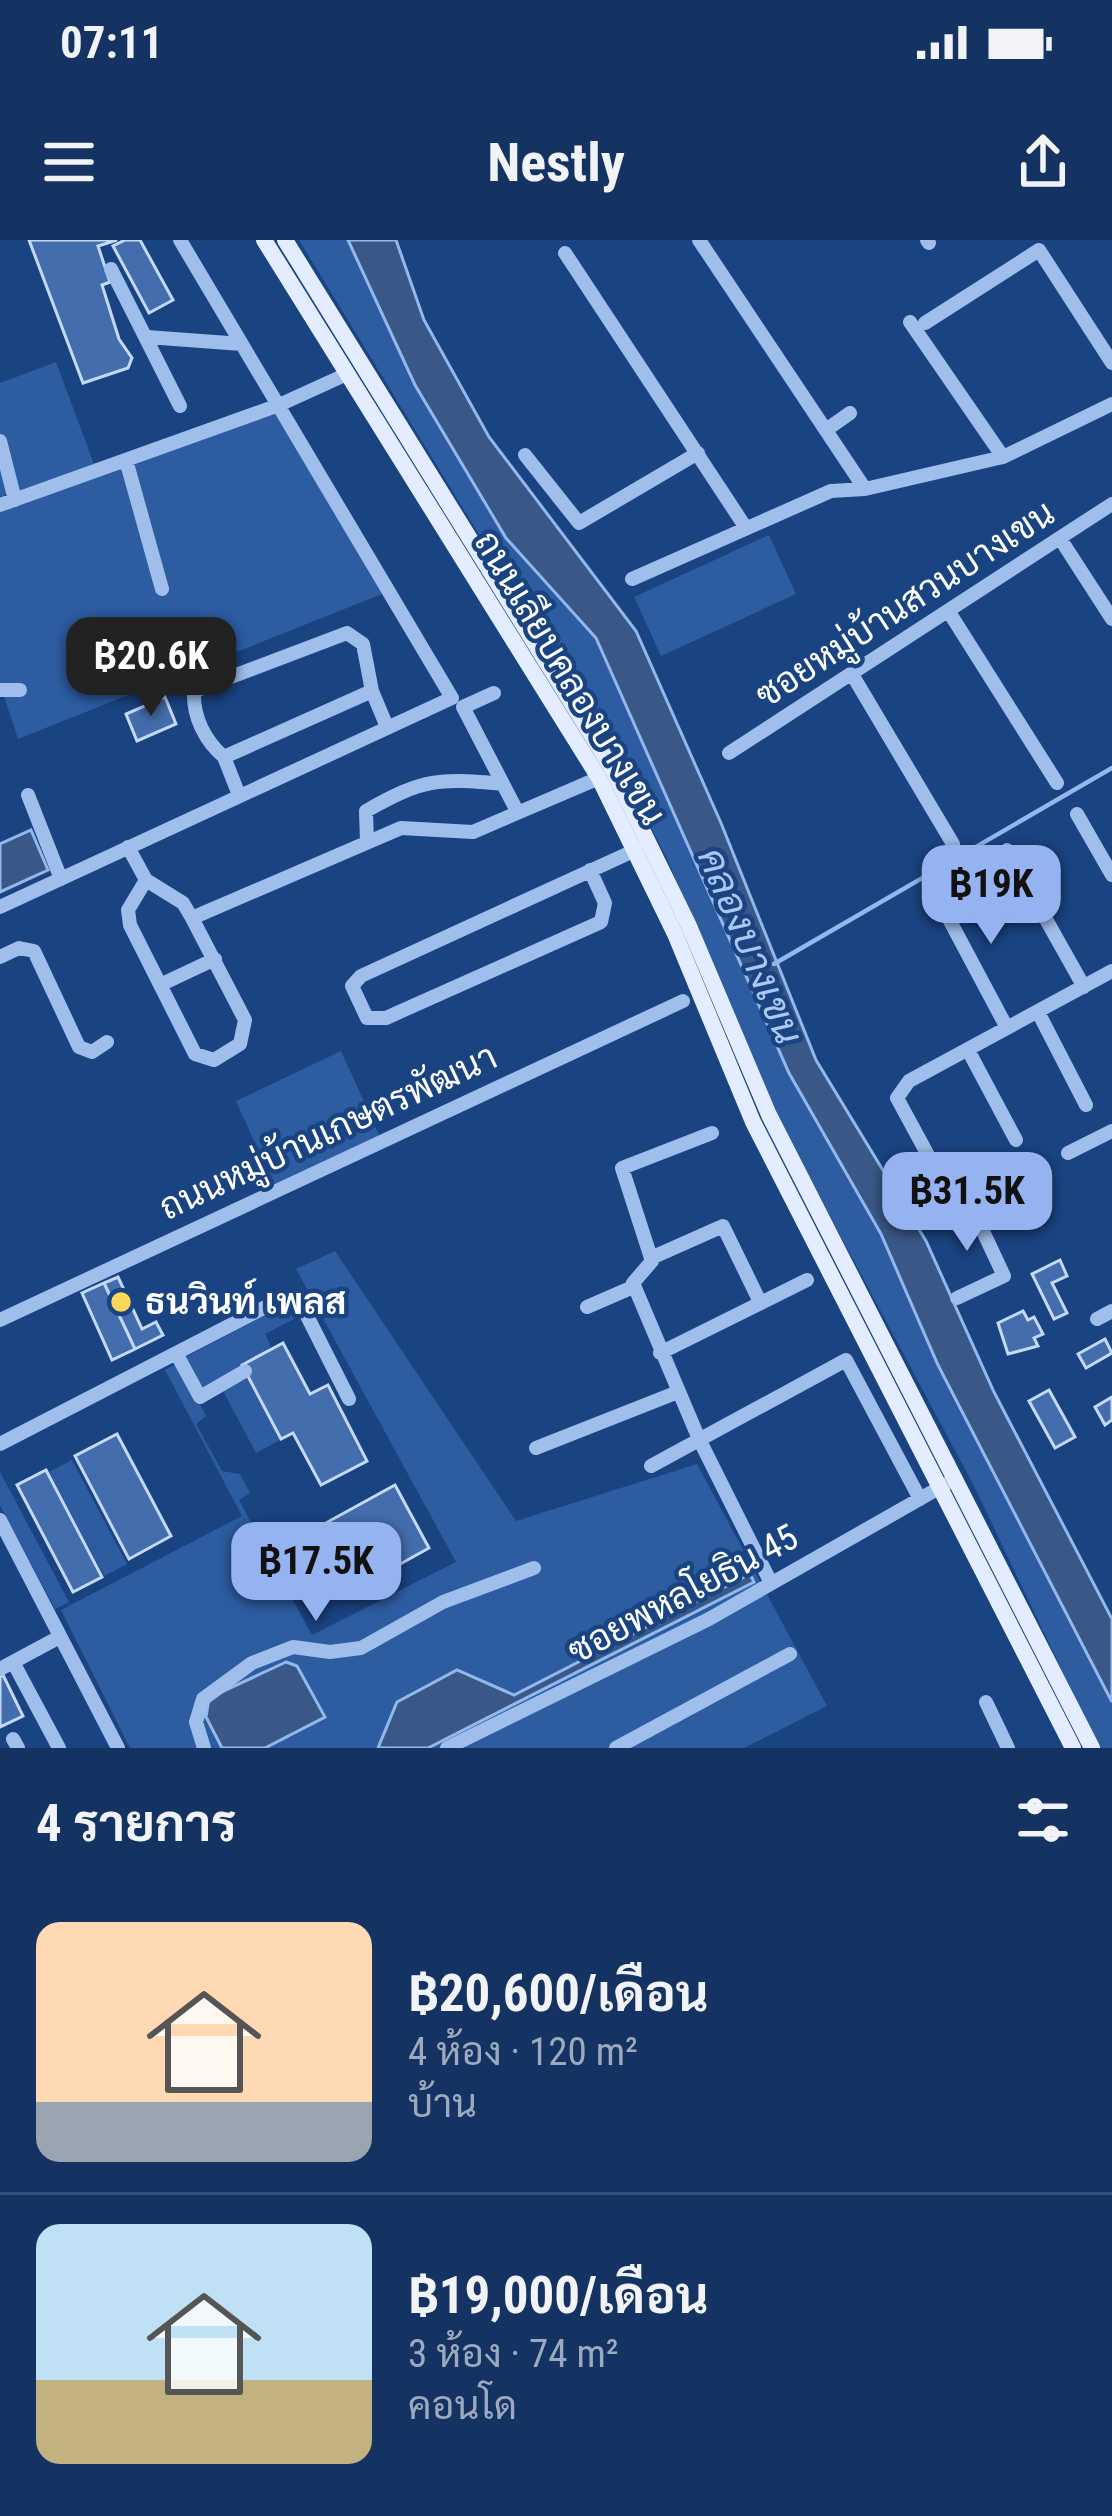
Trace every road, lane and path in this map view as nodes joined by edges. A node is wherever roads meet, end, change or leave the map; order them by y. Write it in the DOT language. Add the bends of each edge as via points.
graph roads {
  1 [pos="180,240"];
  2 [pos="264,240"];
  3 [pos="285,240"];
  4 [pos="698,240"];
  5 [pos="565,253"];
  6 [pos="111,269"];
  7 [pos="147,337"];
  8 [pos="242,344"];
  9 [pos="1112,363"];
  10 [pos="364,364"];
  11 [pos="347,374"];
  12 [pos="1112,404"];
  13 [pos="279,405"];
  14 [pos="180,406"];
  15 [pos="850,412"];
  16 [pos="826,430"];
  17 [pos="0,441"];
  18 [pos="698,453"];
  19 [pos="525,455"];
  20 [pos="1003,457"];
  21 [pos="126,460"];
  22 [pos="866,489"];
  23 [pos="7,502"];
  24 [pos="1112,504"];
  25 [pos="746,528"];
  26 [pos="1060,540"];
  27 [pos="632,579"];
  28 [pos="162,589"];
  29 [pos="949,612"];
  30 [pos="1112,620"];
  31 [pos="853,676"];
  32 [pos="0,690"];
  33 [pos="20,690"];
  34 [pos="372,691"];
  35 [pos="494,693"];
  36 [pos="387,727"];
  37 [pos="728,753"];
  38 [pos="224,757"];
  39 [pos="599,778"];
  40 [pos="1057,783"];
  41 [pos="503,784"];
  42 [pos="28,794"];
  43 [pos="238,795"];
  44 [pos="517,811"];
  45 [pos="1077,814"];
  46 [pos="367,842"];
  47 [pos="952,844"];
  48 [pos="128,847"];
  49 [pos="642,847"];
  50 [pos="1007,850"];
  51 [pos="590,870"];
  52 [pos="1112,875"];
  53 [pos="61,879"];
  54 [pos="146,880"];
  55 [pos="933,890"];
  56 [pos="0,907"];
  57 [pos="193,918"];
  58 [pos="0,957"];
  59 [pos="214,959"];
  60 [pos="1110,977"];
  61 [pos="160,986"];
  62 [pos="1084,987"];
  63 [pos="683,1001"];
  64 [pos="1038,1012"];
  65 [pos="1006,1028"];
  66 [pos="107,1042"];
  67 [pos="968,1050"];
  68 [pos="1086,1105"];
  69 [pos="1112,1131"];
  70 [pos="712,1133"];
  71 [pos="1016,1140"];
  72 [pos="1069,1153"];
  73 [pos="1016,1186"];
  74 [pos="973,1210"];
  75 [pos="651,1258"];
  76 [pos="807,1280"];
  77 [pos="633,1287"];
  78 [pos="956,1298"];
  79 [pos="760,1302"];
  80 [pos="587,1307"];
  81 [pos="1112,1311"];
  82 [pos="1097,1319"];
  83 [pos="0,1320"];
  84 [pos="176,1353"];
  85 [pos="660,1353"];
  86 [pos="245,1371"];
  87 [pos="678,1392"];
  88 [pos="350,1399"];
  89 [pos="699,1439"];
  90 [pos="0,1444"];
  91 [pos="536,1448"];
  92 [pos="651,1466"];
  93 [pos="950,1482"];
  94 [pos="920,1499"];
  95 [pos="0,1520"];
  96 [pos="534,1568"];
  97 [pos="771,1583"];
  98 [pos="54,1640"];
  99 [pos="790,1654"];
  100 [pos="7,1665"];
  101 [pos="986,1702"];
  102 [pos="59,1748"];
  103 [pos="118,1748"];
  104 [pos="204,1748"];
  105 [pos="447,1748"];
  106 [pos="616,1748"];
  107 [pos="1008,1748"];
  108 [pos="1073,1748"];
  109 [pos="1092,1748"];
  1 -- 8 [label="street"];
  2 -- 11 [label="main road, ถนนเลียบคลองบางเขน"];
  3 -- 10 [label="main road, ถนนเลียบคลองบางเขน"];
  4 -- 16 [label="street"];
  5 -- 18 [label="street"];
  6 -- 7 [label="street"];
  7 -- 8 [label="street"];
  7 -- 14 [label="street"];
  8 -- 13 [label="street"];
  9 -- 20 [label="street" via="1039,250 917,322"];
  10 -- 11 [label="main road"];
  10 -- 49 [label="main road, ถนนเลียบคลองบางเขน" via="613,770"];
  11 -- 13 [label="street"];
  11 -- 39 [label="main road, ถนนเลียบคลองบางเขน"];
  12 -- 20 [label="street, ซอยหมู่บ้านสวนบางเขน"];
  13 -- 21 [label="street"];
  13 -- 36 [label="street" via="452,698"];
  15 -- 16 [label="street"];
  16 -- 22 [label="street"];
  17 -- 23 [label="street"];
  18 -- 19 [label="street" via="579,523"];
  18 -- 25 [label="street"];
  20 -- 22 [label="street, ซอยหมู่บ้านสวนบางเขน"];
  21 -- 23 [label="street"];
  21 -- 28 [label="street"];
  22 -- 25 [label="street, ซอยหมู่บ้านสวนบางเขน" via="831,491"];
  24 -- 26 [label="street, ซอยหมู่บ้านสวนบางเขน"];
  25 -- 27 [label="street, ซอยหมู่บ้านสวนบางเขน"];
  26 -- 29 [label="street, ซอยหมู่บ้านสวนบางเขน"];
  26 -- 30 [label="street"];
  29 -- 31 [label="street, ซอยหมู่บ้านสวนบางเขน"];
  29 -- 40 [label="street"];
  31 -- 37 [label="street, ซอยหมู่บ้านสวนบางเขน"];
  31 -- 47 [label="street"];
  32 -- 33 [label="street"];
  34 -- 36 [label="street"];
  34 -- 38 [label="street"];
  34 -- 38 [label="street" via="364,644 347,634 206,686 194,692 194,706 205,737"];
  35 -- 41 [label="street" via="463,706"];
  36 -- 43 [label="street"];
  38 -- 43 [label="street"];
  39 -- 44 [label="street"];
  39 -- 49 [label="main road, ถนนเลียบคลองบางเขน"];
  41 -- 44 [label="street"];
  41 -- 46 [label="street" via="444,777 427,783 366,811"];
  42 -- 53 [label="street"];
  43 -- 48 [label="street"];
  44 -- 46 [label="street" via="473,832 401,828"];
  45 -- 52 [label="street"];
  46 -- 57 [label="street"];
  48 -- 53 [label="street"];
  48 -- 54 [label="street"];
  49 -- 51 [label="street"];
  49 -- 93 [label="main road, ถนนเลียบคลองบางเขน" via="753,1122"];
  50 -- 62 [label="street"];
  51 -- 51 [label="street" via="605,903 601,922 386,1018 367,1018 356,1001 352,986 361,976"];
  53 -- 56 [label="street"];
  54 -- 57 [label="street"];
  54 -- 61 [label="street" via="128,910 130,926"];
  55 -- 65 [label="street"];
  57 -- 59 [label="street"];
  58 -- 66 [label="street" via="34,951 79,1047 92,1052"];
  59 -- 61 [label="street"];
  59 -- 61 [label="street" via="245,1020 240,1044 214,1060 195,1054"];
  60 -- 62 [label="street"];
  62 -- 64 [label="street"];
  63 -- 83 [label="street, ถนนหมู่บ้านเกษตรพัฒนา"];
  64 -- 65 [label="street"];
  64 -- 68 [label="street"];
  65 -- 67 [label="street"];
  67 -- 71 [label="street"];
  67 -- 74 [label="street" via="909,1082 897,1098 962,1216"];
  69 -- 72 [label="street"];
  70 -- 75 [label="street" via="622,1168"];
  73 -- 74 [label="street"];
  74 -- 78 [label="street" via="1004,1276"];
  75 -- 77 [label="street"];
  75 -- 79 [label="street" via="723,1226"];
  76 -- 79 [label="street"];
  77 -- 80 [label="street"];
  77 -- 85 [label="street"];
  79 -- 85 [label="street"];
  81 -- 82 [label="street"];
  84 -- 86 [label="street" via="200,1396"];
  84 -- 88 [label="street" via="294,1299"];
  84 -- 90 [label="street"];
  85 -- 87 [label="street"];
  87 -- 89 [label="street"];
  87 -- 91 [label="street"];
  89 -- 92 [label="street"];
  89 -- 94 [label="street" via="846,1360"];
  89 -- 97 [label="street"];
  93 -- 94 [label="street, ซอยพหลโยธิน 45"];
  93 -- 108 [label="main road, ถนนเลียบคลองบางเขน"];
  93 -- 109 [label="main road, ถนนเลียบคลองบางเขน"];
  94 -- 97 [label="street, ซอยพหลโยธิน 45"];
  95 -- 103 [label="street"];
  96 -- 104 [label="street" via="443,1602 361,1648 292,1647 252,1663 203,1699 196,1721"];
  97 -- 105 [label="street, ซอยพหลโยธิน 45"];
  98 -- 100 [label="street"];
  99 -- 106 [label="street"];
  100 -- 102 [label="street"];
  101 -- 107 [label="street"];
}
